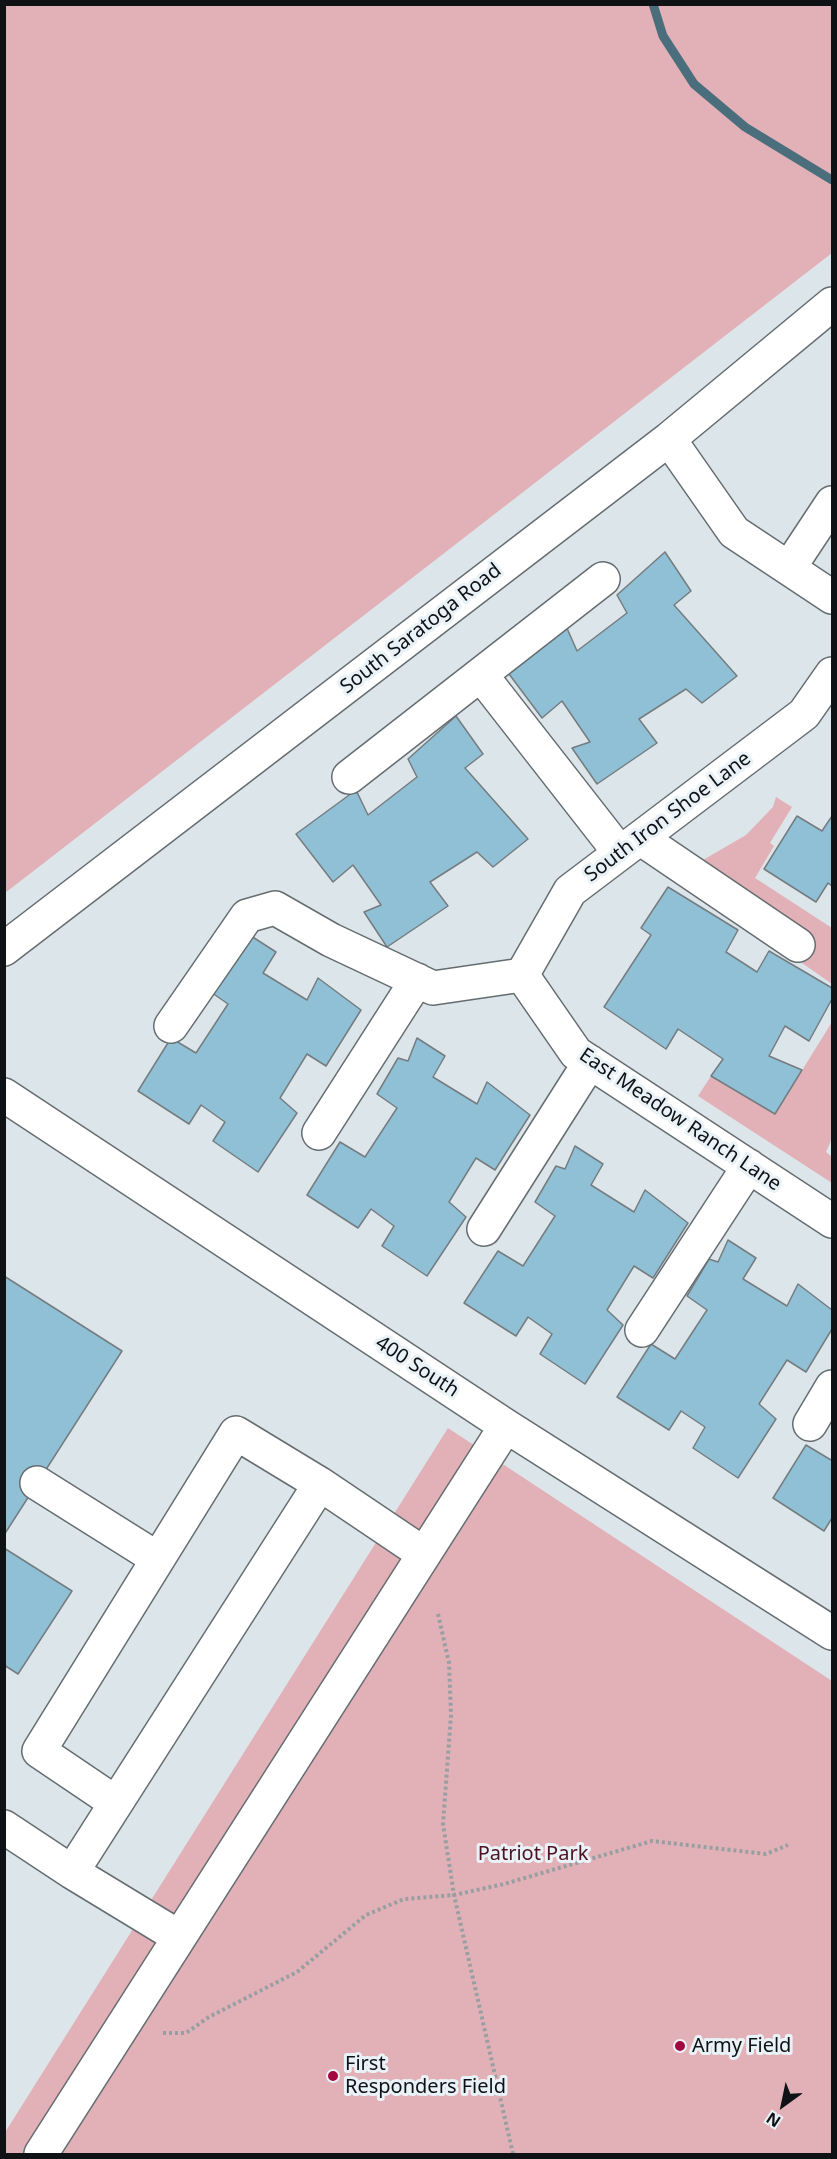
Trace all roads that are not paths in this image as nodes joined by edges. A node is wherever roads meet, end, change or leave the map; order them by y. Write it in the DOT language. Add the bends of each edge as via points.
graph roads {
  1 [pos="832,304"];
  2 [pos="669,439"];
  3 [pos="832,503"];
  4 [pos="789,568"];
  5 [pos="603,579"];
  6 [pos="832,597"];
  7 [pos="832,674"];
  8 [pos="481,675"];
  9 [pos="349,777"];
  10 [pos="630,845"];
  11 [pos="798,945"];
  12 [pos="4,949"];
  13 [pos="522,975"];
  14 [pos="417,980"];
  15 [pos="171,1026"];
  16 [pos="590,1062"];
  17 [pos="4,1095"];
  18 [pos="319,1132"];
  19 [pos="749,1166"];
  20 [pos="832,1221"];
  21 [pos="484,1229"];
  22 [pos="642,1330"];
  23 [pos="832,1387"];
  24 [pos="810,1424"];
  25 [pos="506,1426"];
  26 [pos="37,1484"];
  27 [pos="320,1484"];
  28 [pos="424,1554"];
  29 [pos="158,1559"];
  30 [pos="832,1633"];
  31 [pos="116,1803"];
  32 [pos="4,1827"];
  33 [pos="72,1872"];
  34 [pos="179,1937"];
  35 [pos="41,2154"];
  1 -- 2 [label="street, South Saratoga Road"];
  2 -- 4 [label="street" via="734,532"];
  2 -- 12 [label="street, South Saratoga Road"];
  3 -- 4 [label="street"];
  4 -- 6 [label="street"];
  5 -- 8 [label="street"];
  7 -- 10 [label="street, South Iron Shoe Lane" via="804,714"];
  8 -- 9 [label="street"];
  8 -- 10 [label="street"];
  10 -- 11 [label="street"];
  10 -- 13 [label="street, South Iron Shoe Lane" via="570,891"];
  13 -- 14 [label="street" via="433,988"];
  13 -- 16 [label="street, East Meadow Ranch Lane" via="576,1053"];
  14 -- 15 [label="street" via="331,940 275,908 248,916"];
  14 -- 18 [label="street"];
  16 -- 19 [label="street, East Meadow Ranch Lane"];
  16 -- 21 [label="street"];
  17 -- 25 [label="street, 400 South"];
  19 -- 20 [label="street, East Meadow Ranch Lane"];
  19 -- 22 [label="street"];
  23 -- 24 [label="street"];
  25 -- 28 [label="street"];
  25 -- 30 [label="street, 400 South"];
  26 -- 29 [label="street"];
  27 -- 28 [label="street"];
  27 -- 29 [label="street" via="236,1433"];
  27 -- 31 [label="street"];
  28 -- 34 [label="street"];
  29 -- 31 [label="street" via="39,1751"];
  31 -- 33 [label="street"];
  32 -- 33 [label="street"];
  33 -- 34 [label="street"];
  34 -- 35 [label="street"];
}
